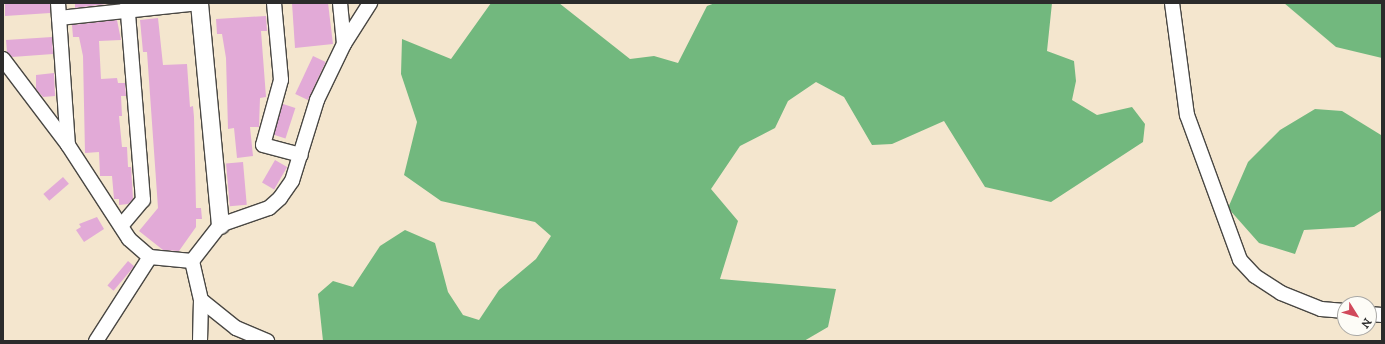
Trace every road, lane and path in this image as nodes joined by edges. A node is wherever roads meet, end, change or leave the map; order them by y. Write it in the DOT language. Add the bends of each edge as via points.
graph roads {
  1 [pos="58,3"];
  2 [pos="199,3"];
  3 [pos="274,3"];
  4 [pos="340,3"];
  5 [pos="370,3"];
  6 [pos="1172,3"];
  7 [pos="127,7"];
  8 [pos="59,18"];
  9 [pos="344,44"];
  10 [pos="3,59"];
  11 [pos="68,146"];
  12 [pos="301,155"];
  13 [pos="220,225"];
  14 [pos="121,226"];
  15 [pos="150,257"];
  16 [pos="192,261"];
  17 [pos="201,300"];
  18 [pos="1337,311"];
  19 [pos="96,341"];
  20 [pos="200,341"];
  21 [pos="267,341"];
  1 -- 8 [label="street"];
  2 -- 7 [label="street"];
  2 -- 13 [label="street"];
  3 -- 12 [label="street" via="281,80 262,145"];
  4 -- 9 [label="street"];
  5 -- 9 [label="street"];
  6 -- 18 [label="street" via="1187,115 1240,260 1255,276 1281,293 1321,309"];
  7 -- 8 [label="street"];
  7 -- 14 [label="street" via="143,200"];
  8 -- 11 [label="street"];
  9 -- 12 [label="street" via="317,100"];
  10 -- 11 [label="street"];
  11 -- 14 [label="street"];
  12 -- 13 [label="street" via="292,181 269,208"];
  13 -- 16 [label="street"];
  14 -- 15 [label="street" via="129,239"];
  15 -- 16 [label="street"];
  15 -- 19 [label="street"];
  16 -- 17 [label="street"];
  17 -- 20 [label="street"];
  17 -- 21 [label="street" via="236,328"];
}
